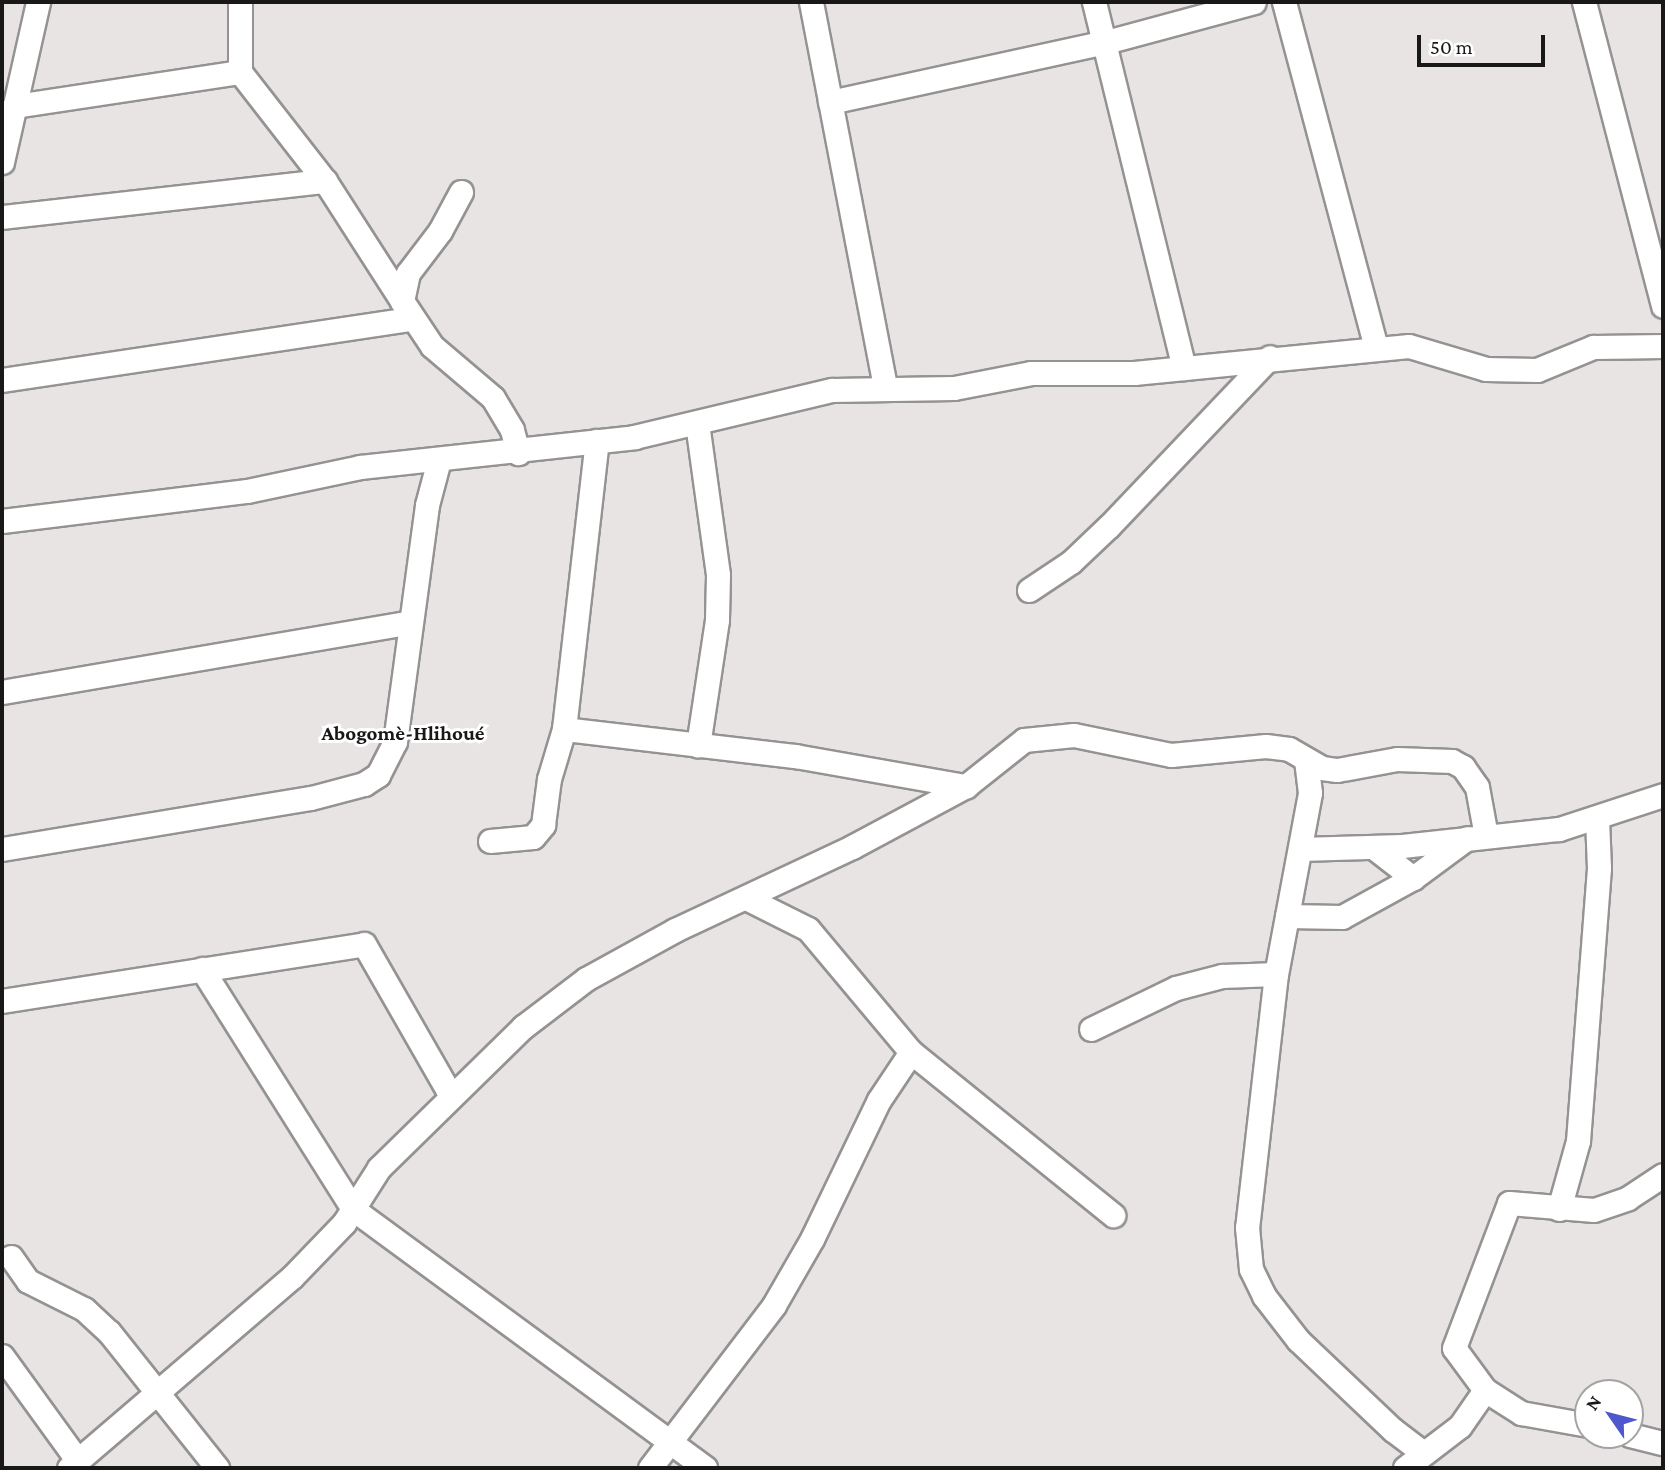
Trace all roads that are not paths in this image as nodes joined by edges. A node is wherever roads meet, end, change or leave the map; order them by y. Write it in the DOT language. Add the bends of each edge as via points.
graph roads {
  1 [pos="38,2"];
  2 [pos="240,2"];
  3 [pos="811,2"];
  4 [pos="1094,2"];
  5 [pos="1254,2"];
  6 [pos="1284,2"];
  7 [pos="1584,2"];
  8 [pos="1106,42"];
  9 [pos="240,72"];
  10 [pos="830,102"];
  11 [pos="8,112"];
  12 [pos="2,162"];
  13 [pos="325,181"];
  14 [pos="461,192"];
  15 [pos="2,217"];
  16 [pos="1663,306"];
  17 [pos="407,310"];
  18 [pos="1663,346"];
  19 [pos="1376,348"];
  20 [pos="1270,357"];
  21 [pos="1184,368"];
  22 [pos="2,380"];
  23 [pos="885,387"];
  24 [pos="697,423"];
  25 [pos="597,441"];
  26 [pos="518,453"];
  27 [pos="439,460"];
  28 [pos="2,521"];
  29 [pos="1029,590"];
  30 [pos="410,622"];
  31 [pos="2,692"];
  32 [pos="564,729"];
  33 [pos="698,746"];
  34 [pos="1306,760"];
  35 [pos="966,786"];
  36 [pos="1663,795"];
  37 [pos="1597,818"];
  38 [pos="1476,837"];
  39 [pos="490,841"];
  40 [pos="1373,847"];
  41 [pos="2,849"];
  42 [pos="1300,849"];
  43 [pos="1413,878"];
  44 [pos="746,898"];
  45 [pos="1287,916"];
  46 [pos="202,969"];
  47 [pos="1276,974"];
  48 [pos="2,1001"];
  49 [pos="1091,1029"];
  50 [pos="911,1052"];
  51 [pos="451,1096"];
  52 [pos="1663,1175"];
  53 [pos="353,1209"];
  54 [pos="1559,1209"];
  55 [pos="1113,1215"];
  56 [pos="10,1257"];
  57 [pos="2,1356"];
  58 [pos="1485,1390"];
  59 [pos="159,1392"];
  60 [pos="1574,1423"];
  61 [pos="1644,1438"];
  62 [pos="671,1440"];
  63 [pos="1663,1443"];
  64 [pos="1421,1451"];
  65 [pos="74,1464"];
  66 [pos="217,1468"];
  67 [pos="650,1468"];
  68 [pos="705,1468"];
  69 [pos="1405,1468"];
  1 -- 11 [label="street"];
  2 -- 9 [label="street"];
  3 -- 10 [label="street"];
  4 -- 8 [label="street"];
  5 -- 8 [label="street"];
  6 -- 19 [label="street"];
  7 -- 16 [label="street"];
  8 -- 10 [label="street"];
  8 -- 21 [label="street"];
  9 -- 11 [label="street"];
  9 -- 13 [label="street"];
  10 -- 23 [label="street"];
  11 -- 12 [label="street"];
  13 -- 15 [label="street"];
  13 -- 17 [label="street"];
  14 -- 17 [label="street" via="408,273"];
  17 -- 22 [label="street"];
  17 -- 26 [label="street" via="432,346 493,398 512,430"];
  18 -- 19 [label="street" via="1593,346 1537,370 1486,369 1409,346"];
  19 -- 20 [label="street"];
  20 -- 21 [label="street"];
  20 -- 29 [label="street" via="1109,526 1070,562"];
  21 -- 23 [label="street" via="1031,373 954,388"];
  23 -- 24 [label="street" via="832,390"];
  24 -- 25 [label="street"];
  24 -- 33 [label="street" via="718,575 717,620"];
  25 -- 26 [label="street"];
  25 -- 32 [label="street"];
  26 -- 27 [label="street"];
  27 -- 28 [label="street" via="360,467 247,491"];
  27 -- 30 [label="street" via="427,505"];
  30 -- 31 [label="street"];
  30 -- 41 [label="street" via="395,742 387,762 364,784 312,798"];
  32 -- 33 [label="street"];
  32 -- 39 [label="street" via="540,831 533,837"];
  33 -- 35 [label="street" via="795,756"];
  34 -- 35 [label="street" via="1289,749 1266,746 1171,755 1053,734 1024,740"];
  34 -- 38 [label="street" via="1337,770 1398,759 1452,761 1463,767 1477,787"];
  34 -- 42 [label="street" via="1310,793"];
  35 -- 44 [label="street"];
  36 -- 37 [label="street"];
  37 -- 38 [label="street" via="1559,829"];
  37 -- 54 [label="street" via="1599,868 1578,1141"];
  38 -- 40 [label="street"];
  38 -- 43 [label="street"];
  40 -- 42 [label="street"];
  40 -- 43 [label="street"];
  42 -- 45 [label="street"];
  43 -- 45 [label="street" via="1342,917"];
  44 -- 50 [label="street" via="808,929"];
  44 -- 51 [label="street" via="586,979 523,1027"];
  45 -- 47 [label="street"];
  46 -- 48 [label="street"];
  46 -- 51 [label="street" via="364,944"];
  46 -- 53 [label="street"];
  47 -- 49 [label="street" via="1222,976 1176,988"];
  47 -- 64 [label="street" via="1247,1227 1251,1269 1264,1296 1298,1340"];
  50 -- 55 [label="street" via="968,1096 1009,1136"];
  50 -- 62 [label="street" via="879,1100 812,1239 774,1305"];
  51 -- 53 [label="street" via="379,1168"];
  52 -- 54 [label="street" via="1628,1198 1594,1210"];
  53 -- 59 [label="street" via="292,1277"];
  53 -- 62 [label="street"];
  54 -- 58 [label="street" via="1509,1203 1503,1225 1486,1253 1454,1348"];
  56 -- 59 [label="street" via="41,1290 84,1309"];
  57 -- 65 [label="street"];
  58 -- 60 [label="street" via="1521,1413"];
  58 -- 64 [label="street" via="1460,1426"];
  59 -- 65 [label="street"];
  59 -- 66 [label="street"];
  61 -- 63 [label="street"];
  62 -- 67 [label="street"];
  62 -- 68 [label="street"];
  64 -- 69 [label="street"];
}
